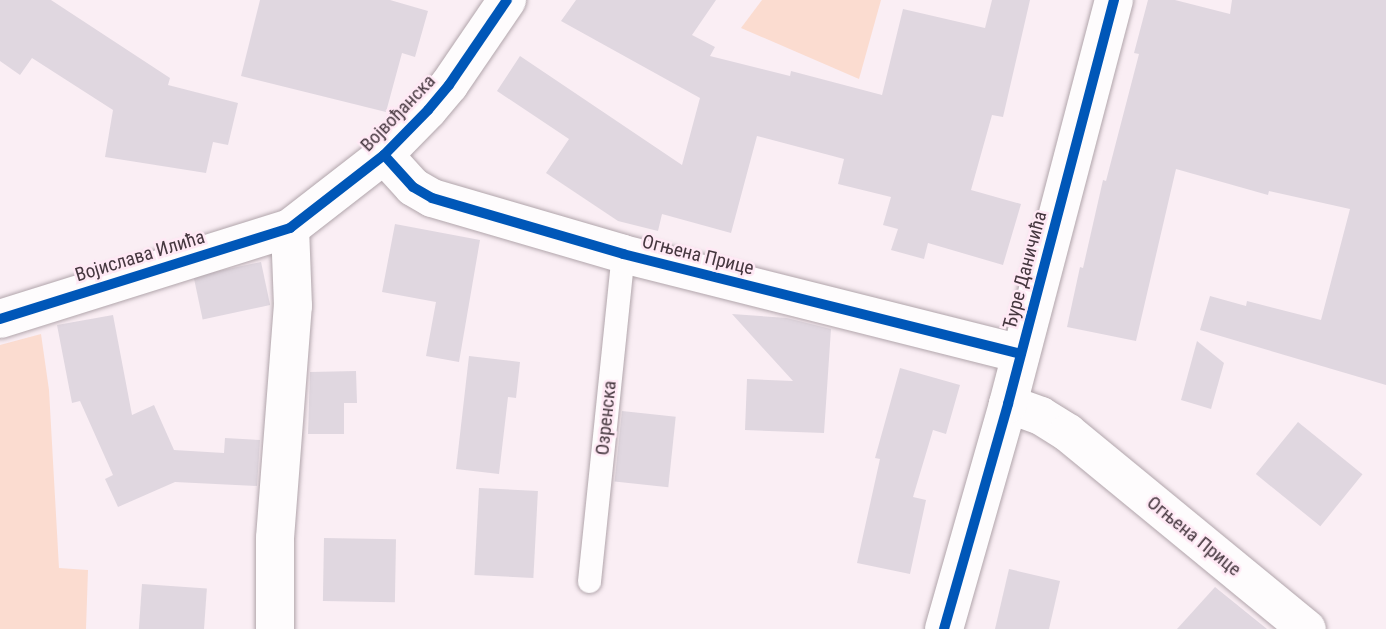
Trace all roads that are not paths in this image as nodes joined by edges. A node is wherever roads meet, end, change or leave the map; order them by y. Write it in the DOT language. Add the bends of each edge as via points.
graph roads {
  1 [pos="507,0"];
  2 [pos="1114,0"];
  3 [pos="384,155"];
  4 [pos="290,228"];
  5 [pos="623,254"];
  6 [pos="0,319"];
  7 [pos="1021,354"];
  8 [pos="1008,404"];
  9 [pos="589,580"];
  10 [pos="275,629"];
  11 [pos="944,629"];
  12 [pos="1307,629"];
  1 -- 3 [label="street, Војвођанска" via="450,85"];
  2 -- 7 [label="street, Ђуре Даничића"];
  3 -- 4 [label="street, Војвођанска"];
  3 -- 5 [label="street, Огњена Прице" via="413,187 432,198"];
  4 -- 6 [label="street, Војислава Илића"];
  4 -- 10 [label="street" via="293,306 275,538"];
  5 -- 7 [label="street, Огњена Прице"];
  5 -- 9 [label="lane, Озренска"];
  7 -- 8 [label="street, Ђуре Даничића"];
  8 -- 11 [label="street, Ђуре Даничића"];
  8 -- 12 [label="street, Огњена Прице" via="1041,416 1068,433"];
}
